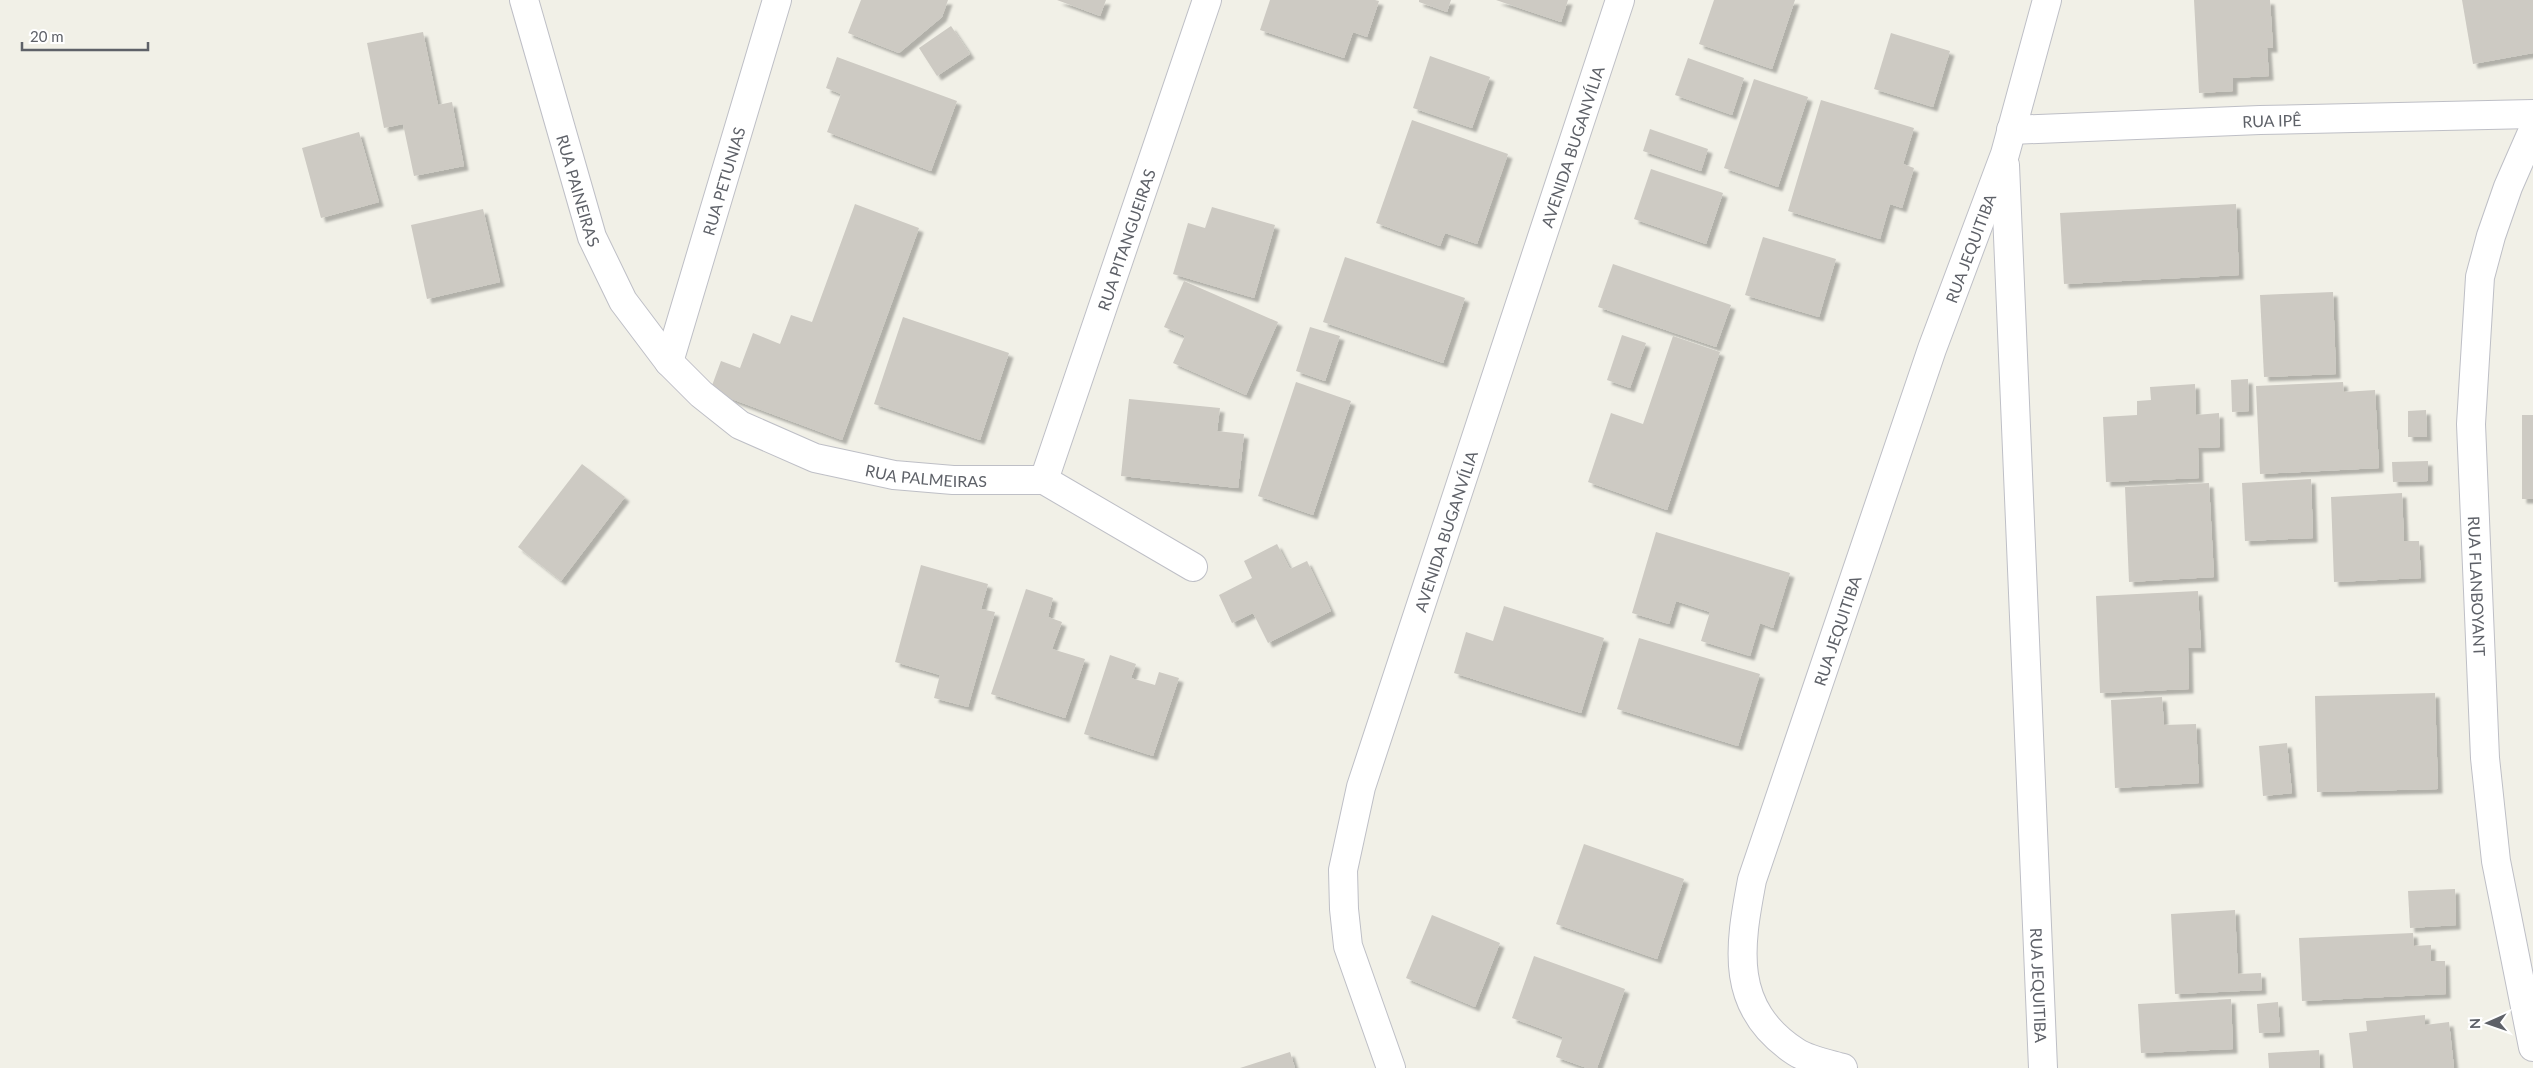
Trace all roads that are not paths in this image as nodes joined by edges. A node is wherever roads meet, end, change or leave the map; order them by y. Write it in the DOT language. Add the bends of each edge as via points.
graph roads {
  1 [pos="524,0"];
  2 [pos="777,0"];
  3 [pos="1207,0"];
  4 [pos="1620,0"];
  5 [pos="2047,0"];
  6 [pos="2533,114"];
  7 [pos="2533,130"];
  8 [pos="2008,142"];
  9 [pos="669,362"];
  10 [pos="1044,480"];
  11 [pos="1193,567"];
  12 [pos="2533,1047"];
  13 [pos="1390,1068"];
  14 [pos="1843,1068"];
  15 [pos="2043,1068"];
  1 -- 9 [label="street, RUA PAINEIRAS" via="592,237 624,301"];
  2 -- 9 [label="street, RUA PETUNIAS"];
  3 -- 10 [label="street, RUA PITANGUEIRAS"];
  4 -- 13 [label="street, AVENIDA BUGANVÍLIA" via="1361,787 1343,870 1348,946"];
  5 -- 8 [label="street, RUA JEQUITIBA"];
  6 -- 8 [label="street, RUA IPÊ" via="2260,120"];
  7 -- 12 [label="street, RUA FLANBOYANT" via="2508,188 2480,277 2472,424 2484,758 2496,861"];
  8 -- 14 [label="street, RUA JEQUITIBA" via="1932,349 1755,871 1742,931 1741,970 1754,1007 1771,1032 1797,1053"];
  8 -- 15 [label="street, RUA JEQUITIBA"];
  9 -- 10 [label="street, RUA PALMEIRAS" via="701,394 740,425 815,458 894,475 952,480"];
  10 -- 11 [label="street"];
}
